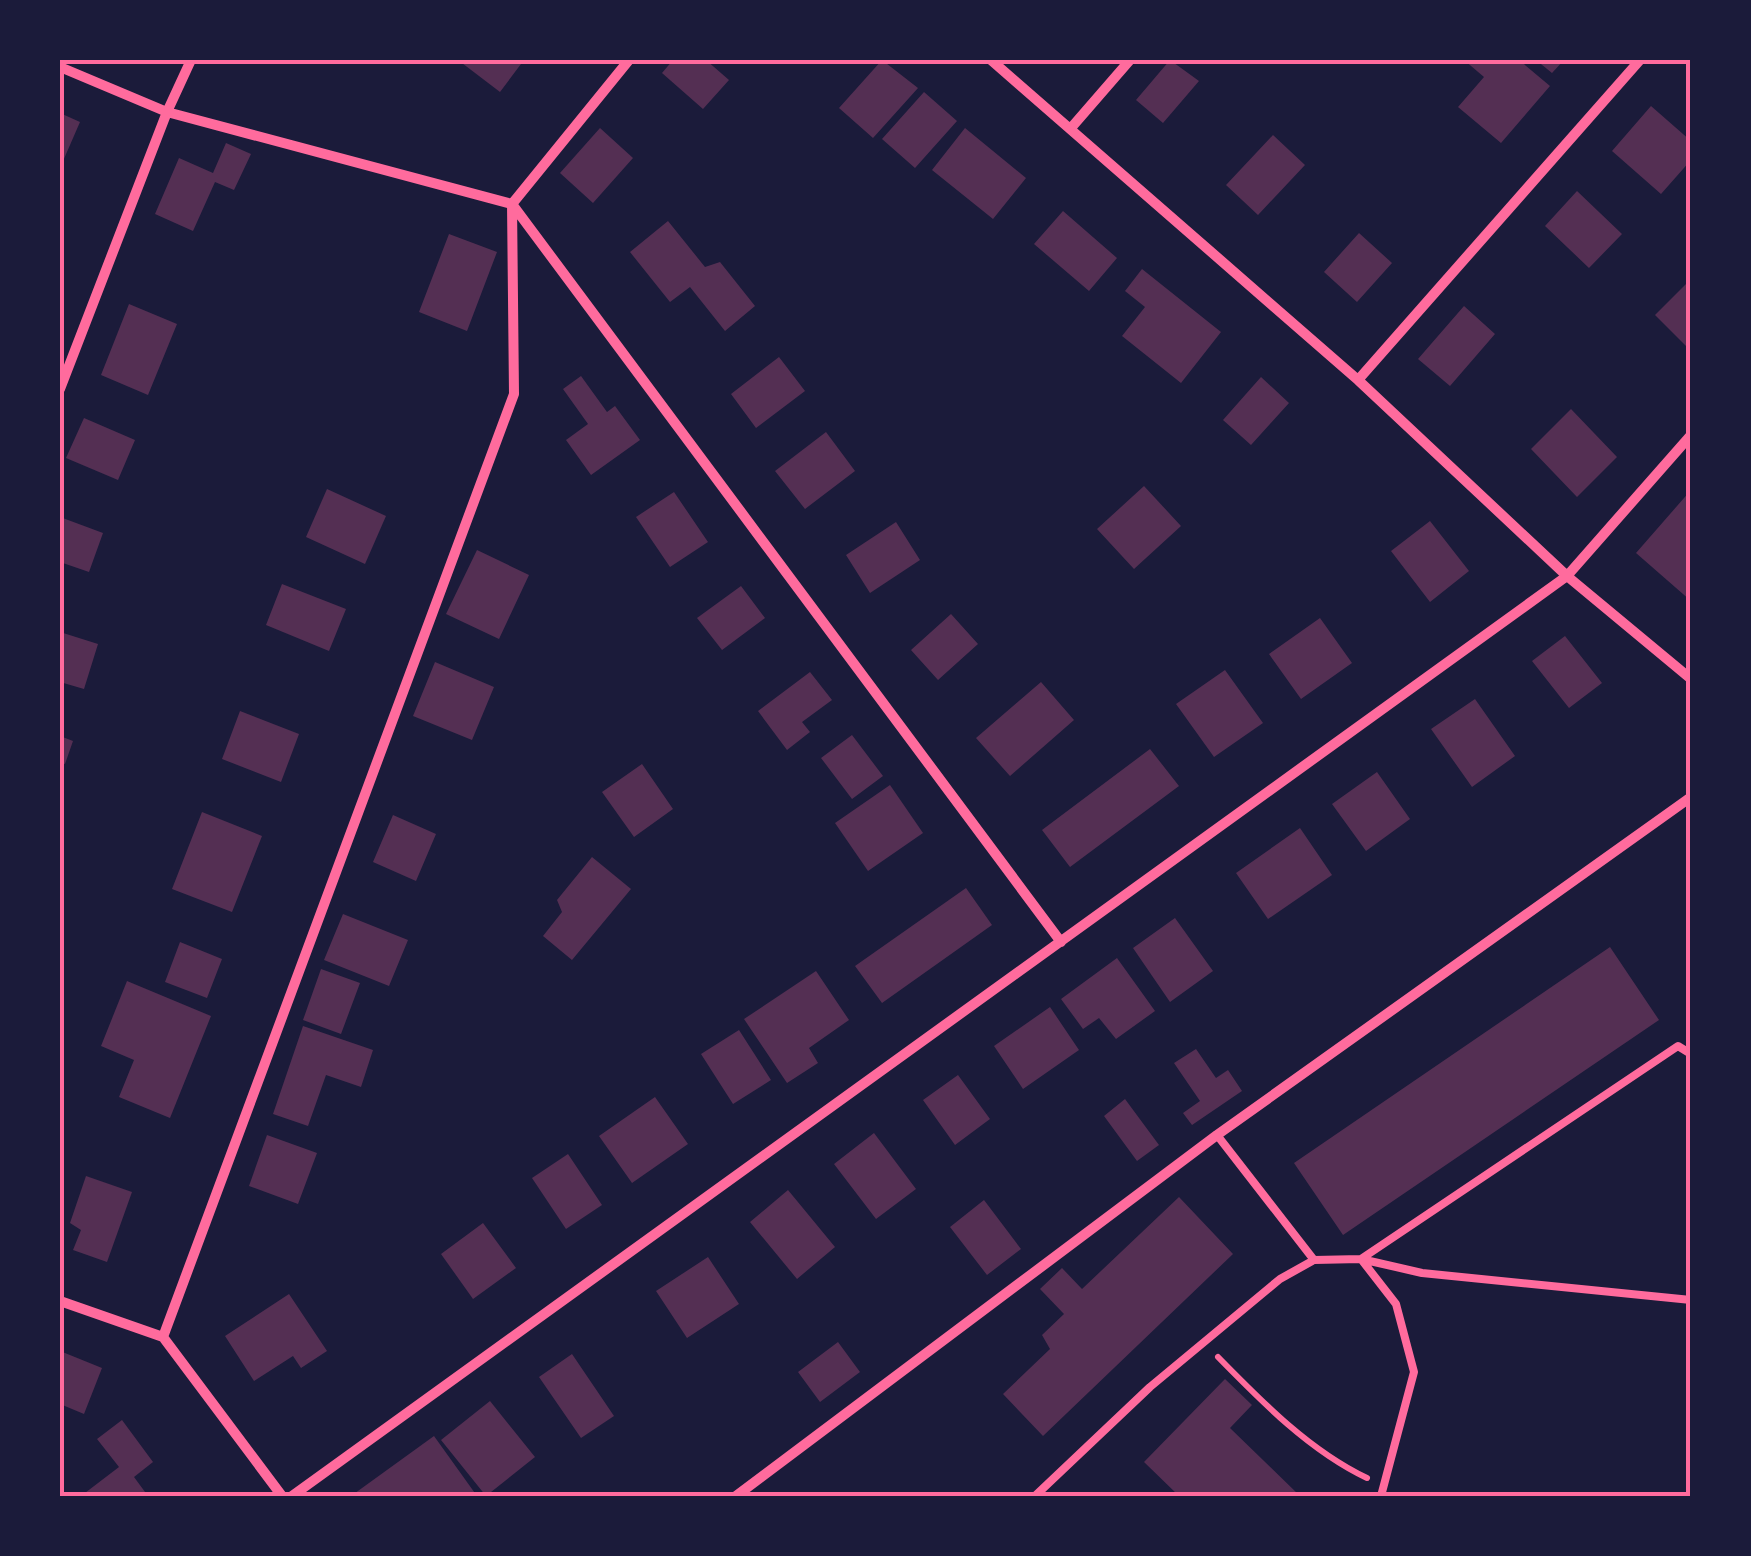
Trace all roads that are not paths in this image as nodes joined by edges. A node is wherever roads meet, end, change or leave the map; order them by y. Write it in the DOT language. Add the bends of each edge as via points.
graph roads {
  1 [pos="191,60"];
  2 [pos="630,60"];
  3 [pos="990,60"];
  4 [pos="1130,60"];
  5 [pos="1640,60"];
  6 [pos="60,67"];
  7 [pos="167,112"];
  8 [pos="1071,128"];
  9 [pos="512,204"];
  10 [pos="1358,380"];
  11 [pos="60,389"];
  12 [pos="1691,435"];
  13 [pos="1567,576"];
  14 [pos="1691,679"];
  15 [pos="1691,797"];
  16 [pos="1061,942"];
  17 [pos="1691,1054"];
  18 [pos="1217,1136"];
  19 [pos="1361,1258"];
  20 [pos="1314,1260"];
  21 [pos="1691,1300"];
  22 [pos="60,1301"];
  23 [pos="163,1337"];
  24 [pos="282,1496"];
  25 [pos="292,1496"];
  26 [pos="736,1496"];
  27 [pos="1035,1496"];
  28 [pos="1382,1496"];
  1 -- 7 [label="street"];
  2 -- 9 [label="street"];
  3 -- 8 [label="street"];
  4 -- 8 [label="street"];
  5 -- 10 [label="street"];
  6 -- 7 [label="street"];
  7 -- 9 [label="street"];
  7 -- 11 [label="street"];
  8 -- 10 [label="street"];
  9 -- 16 [label="street"];
  9 -- 23 [label="street" via="514,394"];
  10 -- 13 [label="street"];
  12 -- 13 [label="street"];
  13 -- 14 [label="street"];
  13 -- 16 [label="street"];
  15 -- 18 [label="street"];
  16 -- 25 [label="street"];
  17 -- 19 [label="lane" via="1678,1046"];
  18 -- 20 [label="lane"];
  18 -- 26 [label="street"];
  19 -- 20 [label="lane"];
  19 -- 21 [label="lane" via="1422,1273"];
  19 -- 28 [label="lane" via="1396,1304 1414,1372"];
  20 -- 27 [label="lane" via="1280,1279 1150,1387"];
  22 -- 23 [label="street"];
  23 -- 24 [label="street"];
}
